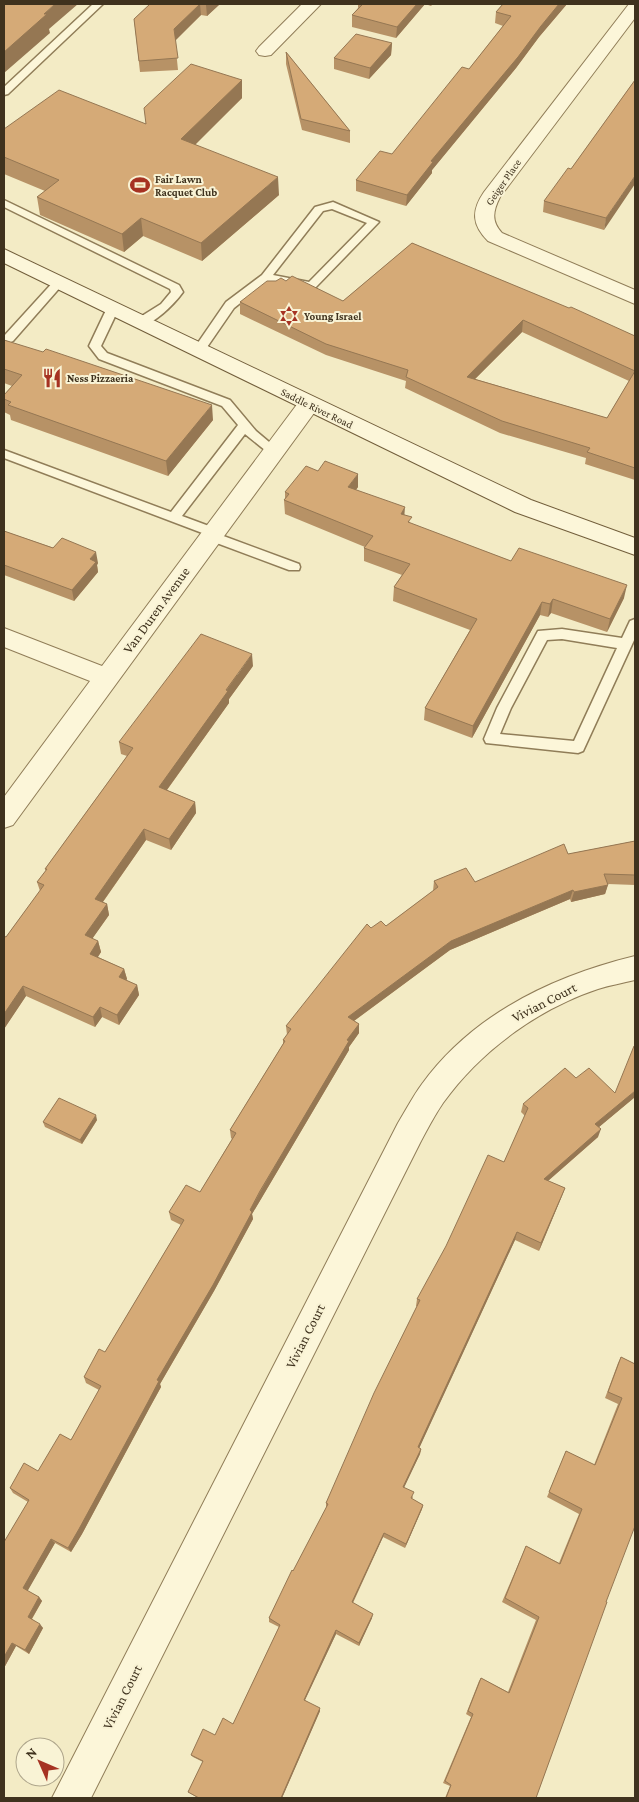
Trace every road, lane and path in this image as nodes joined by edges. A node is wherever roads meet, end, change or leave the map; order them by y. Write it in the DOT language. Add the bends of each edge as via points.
graph roads {
  1 [pos="98,4"];
  2 [pos="312,4"];
  3 [pos="635,7"];
  4 [pos="266,51"];
  5 [pos="4,92"];
  6 [pos="4,203"];
  7 [pos="4,255"];
  8 [pos="266,277"];
  9 [pos="60,282"];
  10 [pos="635,298"];
  11 [pos="113,308"];
  12 [pos="141,322"];
  13 [pos="4,341"];
  14 [pos="199,350"];
  15 [pos="310,404"];
  16 [pos="245,426"];
  17 [pos="275,452"];
  18 [pos="4,454"];
  19 [pos="174,516"];
  20 [pos="212,534"];
  21 [pos="635,547"];
  22 [pos="294,567"];
  23 [pos="635,624"];
  24 [pos="4,637"];
  25 [pos="625,644"];
  26 [pos="107,678"];
  27 [pos="4,817"];
  28 [pos="635,968"];
  29 [pos="71,1798"];
  1 -- 5 [label="lane"];
  2 -- 4 [label="street"];
  3 -- 10 [label="street, Geiger Place" via="491,196 483,218 486,229 495,237"];
  6 -- 12 [label="lane" via="175,287 176,292 165,307"];
  7 -- 9 [label="street, Saddle River Road"];
  8 -- 8 [label="lane" via="311,286 374,222 338,206 324,207 316,212"];
  8 -- 14 [label="lane" via="230,305"];
  9 -- 11 [label="street, Saddle River Road"];
  9 -- 13 [label="lane"];
  11 -- 12 [label="street, Saddle River Road"];
  11 -- 16 [label="lane" via="95,346 103,356 226,403"];
  12 -- 14 [label="street, Saddle River Road"];
  14 -- 15 [label="street, Saddle River Road"];
  15 -- 17 [label="street, Van Duren Avenue"];
  15 -- 21 [label="street, Saddle River Road" via="522,506"];
  16 -- 17 [label="lane"];
  16 -- 19 [label="lane"];
  17 -- 20 [label="street, Van Duren Avenue"];
  18 -- 19 [label="lane"];
  19 -- 20 [label="lane"];
  20 -- 22 [label="lane"];
  20 -- 26 [label="street, Van Duren Avenue"];
  23 -- 25 [label="lane"];
  24 -- 26 [label="street"];
  25 -- 25 [label="lane" via="578,747 491,739 543,634"];
  26 -- 27 [label="street, Van Duren Avenue"];
  28 -- 29 [label="street, Vivian Court" via="588,980 545,999 502,1024 465,1055 436,1088 409,1133"];
}
